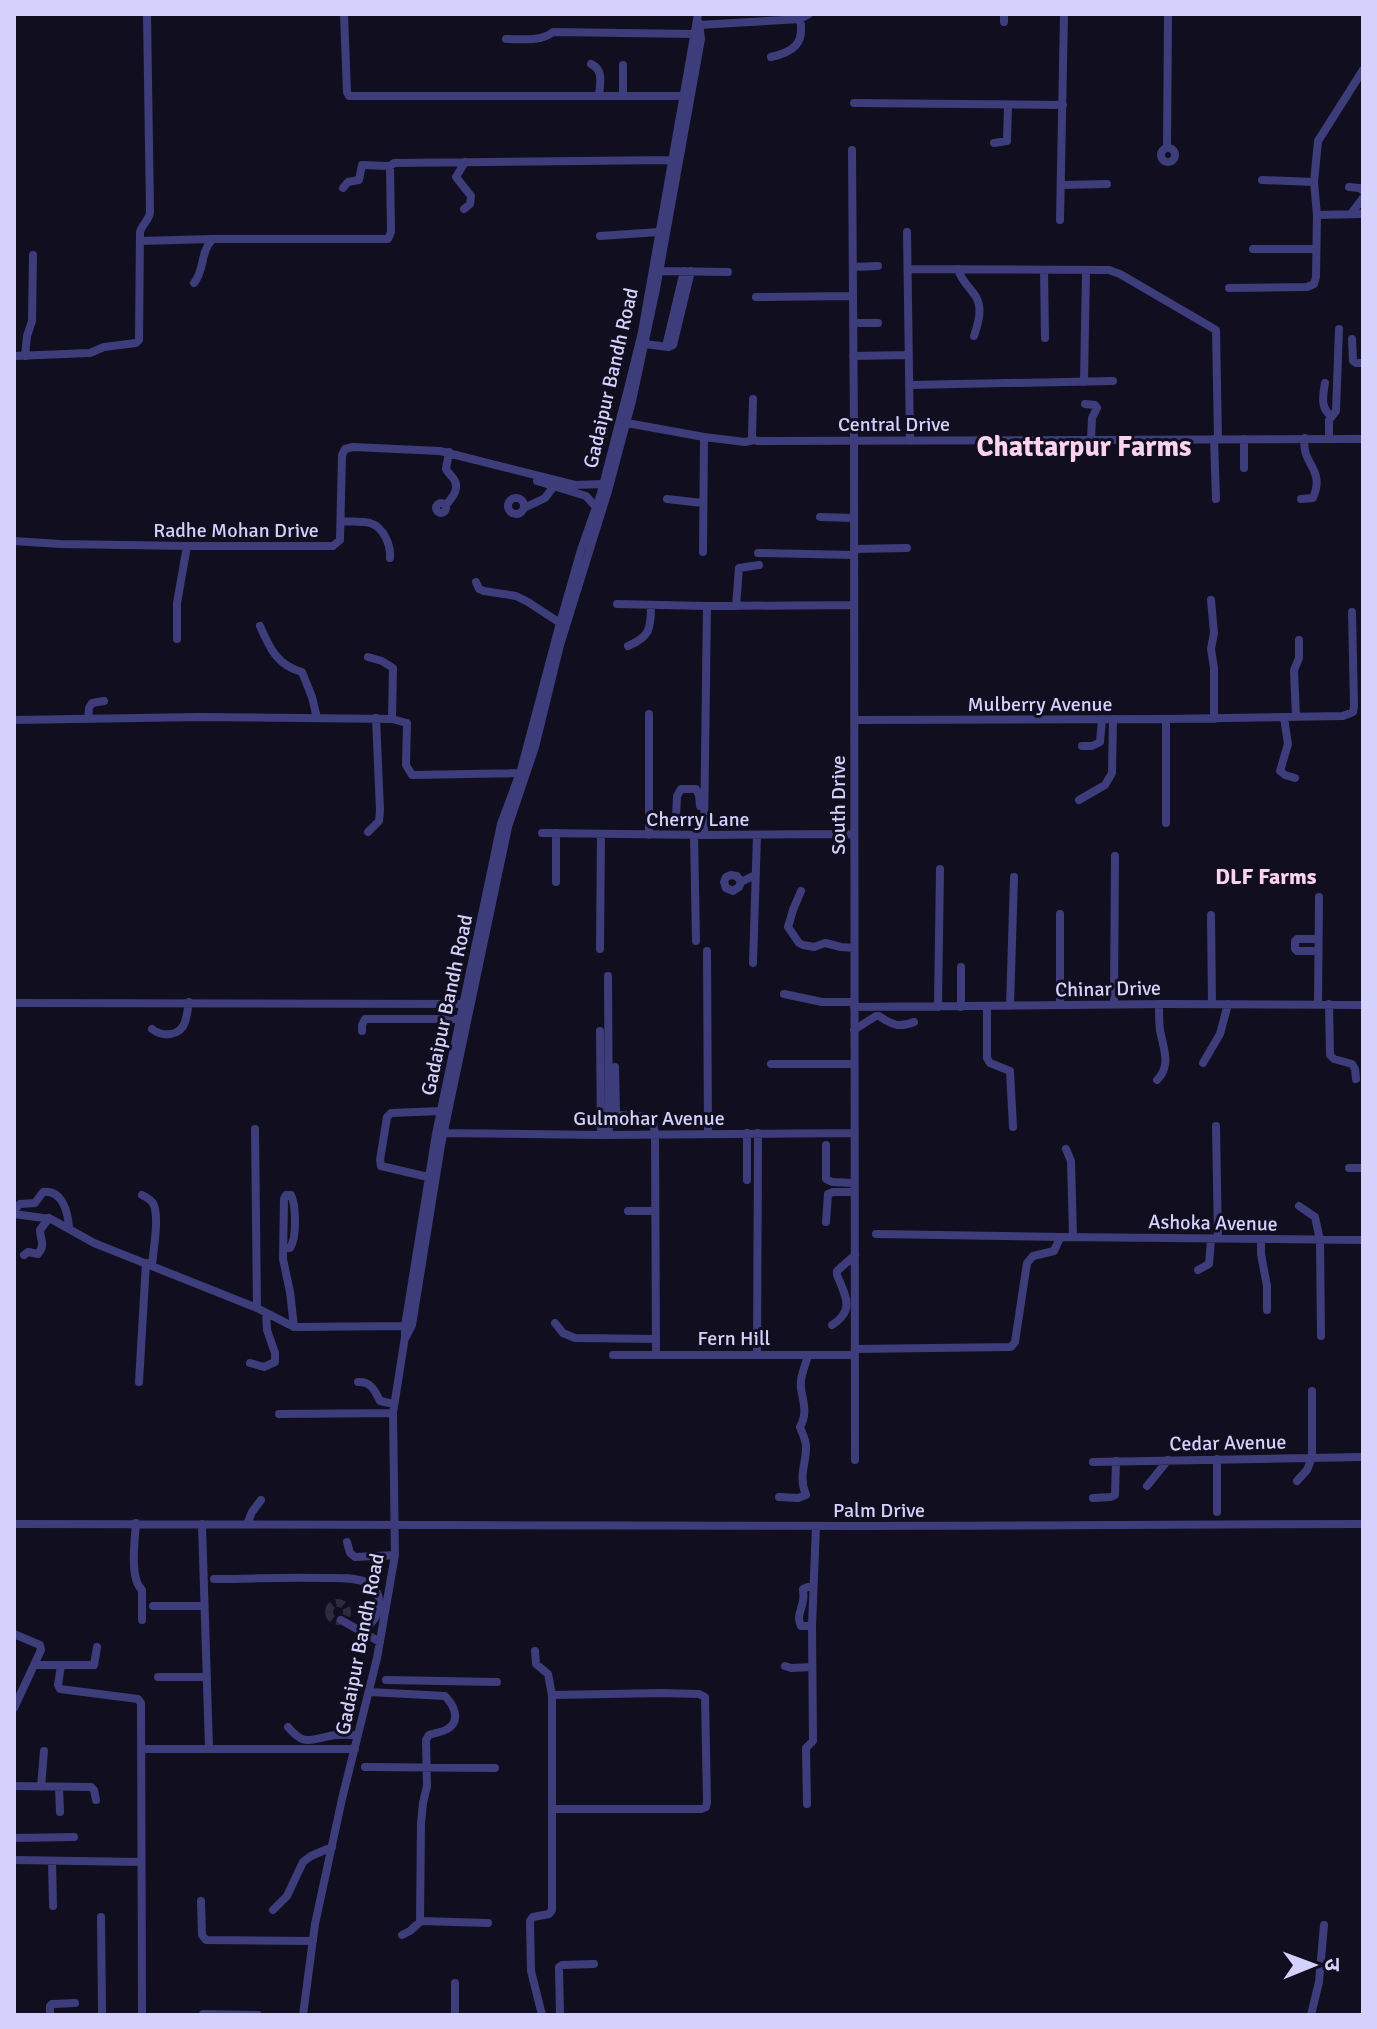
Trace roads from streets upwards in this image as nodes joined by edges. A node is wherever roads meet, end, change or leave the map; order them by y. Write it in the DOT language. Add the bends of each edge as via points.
graph roads {
  1 [pos="147,14"];
  2 [pos="344,14"];
  3 [pos="809,14"];
  4 [pos="1064,14"];
  5 [pos="1168,14"];
  6 [pos="758,18"];
  7 [pos="698,19"];
  8 [pos="800,19"];
  9 [pos="695,34"];
  10 [pos="506,39"];
  11 [pos="771,57"];
  12 [pos="591,64"];
  13 [pos="623,65"];
  14 [pos="1363,70"];
  15 [pos="599,96"];
  16 [pos="623,96"];
  17 [pos="685,96"];
  18 [pos="854,103"];
  19 [pos="1008,105"];
  20 [pos="1063,105"];
  21 [pos="994,143"];
  22 [pos="1167,147"];
  23 [pos="852,150"];
  24 [pos="672,160"];
  25 [pos="465,162"];
  26 [pos="390,166"];
  27 [pos="1262,180"];
  28 [pos="1314,182"];
  29 [pos="1107,184"];
  30 [pos="1061,185"];
  31 [pos="1349,187"];
  32 [pos="343,188"];
  33 [pos="1363,191"];
  34 [pos="1363,198"];
  35 [pos="464,209"];
  36 [pos="1351,214"];
  37 [pos="1363,214"];
  38 [pos="1317,215"];
  39 [pos="1060,220"];
  40 [pos="659,232"];
  41 [pos="907,232"];
  42 [pos="600,236"];
  43 [pos="213,239"];
  44 [pos="140,241"];
  45 [pos="1253,249"];
  46 [pos="1316,249"];
  47 [pos="33,255"];
  48 [pos="878,266"];
  49 [pos="853,267"];
  50 [pos="908,269"];
  51 [pos="958,269"];
  52 [pos="1044,270"];
  53 [pos="1086,270"];
  54 [pos="659,271"];
  55 [pos="687,271"];
  56 [pos="728,272"];
  57 [pos="194,283"];
  58 [pos="1229,288"];
  59 [pos="853,296"];
  60 [pos="756,297"];
  61 [pos="853,323"];
  62 [pos="878,323"];
  63 [pos="1339,329"];
  64 [pos="974,336"];
  65 [pos="1045,338"];
  66 [pos="1352,339"];
  67 [pos="645,344"];
  68 [pos="908,355"];
  69 [pos="14,356"];
  70 [pos="25,356"];
  71 [pos="853,356"];
  72 [pos="1363,363"];
  73 [pos="1113,381"];
  74 [pos="1084,382"];
  75 [pos="1325,383"];
  76 [pos="909,385"];
  77 [pos="753,399"];
  78 [pos="1085,404"];
  79 [pos="1331,416"];
  80 [pos="627,423"];
  81 [pos="704,437"];
  82 [pos="1305,438"];
  83 [pos="1329,438"];
  84 [pos="1216,439"];
  85 [pos="1244,439"];
  86 [pos="1363,439"];
  87 [pos="754,440"];
  88 [pos="1091,440"];
  89 [pos="854,441"];
  90 [pos="910,441"];
  91 [pos="449,452"];
  92 [pos="1244,468"];
  93 [pos="515,469"];
  94 [pos="604,484"];
  95 [pos="554,486"];
  96 [pos="667,499"];
  97 [pos="1216,499"];
  98 [pos="1301,499"];
  99 [pos="702,503"];
  100 [pos="446,505"];
  101 [pos="596,507"];
  102 [pos="524,508"];
  103 [pos="820,517"];
  104 [pos="854,518"];
  105 [pos="342,521"];
  106 [pos="14,541"];
  107 [pos="187,546"];
  108 [pos="907,548"];
  109 [pos="703,552"];
  110 [pos="854,552"];
  111 [pos="758,553"];
  112 [pos="390,558"];
  113 [pos="759,565"];
  114 [pos="476,582"];
  115 [pos="1211,600"];
  116 [pos="617,604"];
  117 [pos="854,605"];
  118 [pos="651,606"];
  119 [pos="707,606"];
  120 [pos="736,606"];
  121 [pos="1352,612"];
  122 [pos="560,623"];
  123 [pos="260,626"];
  124 [pos="177,639"];
  125 [pos="1299,640"];
  126 [pos="628,646"];
  127 [pos="368,657"];
  128 [pos="104,701"];
  129 [pos="649,714"];
  130 [pos="1296,717"];
  131 [pos="317,718"];
  132 [pos="376,718"];
  133 [pos="1284,718"];
  134 [pos="88,719"];
  135 [pos="392,719"];
  136 [pos="1102,719"];
  137 [pos="1113,719"];
  138 [pos="1166,719"];
  139 [pos="1214,719"];
  140 [pos="14,720"];
  141 [pos="855,720"];
  142 [pos="1082,746"];
  143 [pos="521,772"];
  144 [pos="1295,778"];
  145 [pos="1079,800"];
  146 [pos="676,818"];
  147 [pos="1166,823"];
  148 [pos="368,832"];
  149 [pos="542,833"];
  150 [pos="556,833"];
  151 [pos="601,834"];
  152 [pos="854,834"];
  153 [pos="649,835"];
  154 [pos="699,835"];
  155 [pos="757,835"];
  156 [pos="1115,856"];
  157 [pos="940,869"];
  158 [pos="755,875"];
  159 [pos="1014,877"];
  160 [pos="556,882"];
  161 [pos="741,882"];
  162 [pos="801,891"];
  163 [pos="1319,897"];
  164 [pos="1060,914"];
  165 [pos="1211,915"];
  166 [pos="1318,939"];
  167 [pos="696,941"];
  168 [pos="854,948"];
  169 [pos="600,949"];
  170 [pos="707,951"];
  171 [pos="1318,951"];
  172 [pos="753,963"];
  173 [pos="961,967"];
  174 [pos="608,976"];
  175 [pos="784,994"];
  176 [pos="189,1002"];
  177 [pos="14,1003"];
  178 [pos="465,1004"];
  179 [pos="1114,1004"];
  180 [pos="1159,1004"];
  181 [pos="1212,1004"];
  182 [pos="1228,1004"];
  183 [pos="1318,1004"];
  184 [pos="1329,1004"];
  185 [pos="854,1005"];
  186 [pos="1060,1005"];
  187 [pos="1363,1005"];
  188 [pos="987,1006"];
  189 [pos="1010,1006"];
  190 [pos="938,1007"];
  191 [pos="961,1007"];
  192 [pos="461,1019"];
  193 [pos="914,1022"];
  194 [pos="152,1029"];
  195 [pos="854,1030"];
  196 [pos="362,1031"];
  197 [pos="600,1031"];
  198 [pos="1203,1063"];
  199 [pos="771,1064"];
  200 [pos="854,1064"];
  201 [pos="615,1067"];
  202 [pos="1356,1079"];
  203 [pos="1157,1080"];
  204 [pos="441,1111"];
  205 [pos="1216,1126"];
  206 [pos="1013,1127"];
  207 [pos="255,1129"];
  208 [pos="444,1133"];
  209 [pos="747,1133"];
  210 [pos="758,1133"];
  211 [pos="854,1133"];
  212 [pos="655,1134"];
  213 [pos="708,1134"];
  214 [pos="605,1135"];
  215 [pos="826,1145"];
  216 [pos="1066,1149"];
  217 [pos="1349,1168"];
  218 [pos="1363,1168"];
  219 [pos="428,1177"];
  220 [pos="747,1180"];
  221 [pos="854,1187"];
  222 [pos="142,1195"];
  223 [pos="1299,1206"];
  224 [pos="628,1211"];
  225 [pos="655,1211"];
  226 [pos="14,1212"];
  227 [pos="49,1218"];
  228 [pos="826,1222"];
  229 [pos="69,1228"];
  230 [pos="876,1234"];
  231 [pos="1066,1237"];
  232 [pos="1214,1239"];
  233 [pos="1261,1240"];
  234 [pos="1320,1240"];
  235 [pos="1363,1240"];
  236 [pos="284,1248"];
  237 [pos="24,1255"];
  238 [pos="855,1255"];
  239 [pos="149,1264"];
  240 [pos="1198,1270"];
  241 [pos="1267,1310"];
  242 [pos="261,1311"];
  243 [pos="555,1323"];
  244 [pos="832,1325"];
  245 [pos="405,1326"];
  246 [pos="294,1327"];
  247 [pos="1321,1336"];
  248 [pos="405,1337"];
  249 [pos="656,1339"];
  250 [pos="855,1352"];
  251 [pos="656,1354"];
  252 [pos="757,1354"];
  253 [pos="613,1355"];
  254 [pos="808,1355"];
  255 [pos="250,1363"];
  256 [pos="139,1382"];
  257 [pos="358,1382"];
  258 [pos="1312,1391"];
  259 [pos="394,1408"];
  260 [pos="279,1414"];
  261 [pos="1363,1457"];
  262 [pos="1312,1458"];
  263 [pos="1217,1459"];
  264 [pos="855,1460"];
  265 [pos="1168,1460"];
  266 [pos="1116,1461"];
  267 [pos="1093,1462"];
  268 [pos="1297,1481"];
  269 [pos="1147,1486"];
  270 [pos="779,1497"];
  271 [pos="1093,1498"];
  272 [pos="261,1500"];
  273 [pos="1217,1512"];
  274 [pos="136,1523"];
  275 [pos="394,1523"];
  276 [pos="14,1524"];
  277 [pos="202,1524"];
  278 [pos="247,1524"];
  279 [pos="1363,1524"];
  280 [pos="816,1526"];
  281 [pos="347,1542"];
  282 [pos="395,1555"];
  283 [pos="214,1579"];
  284 [pos="808,1587"];
  285 [pos="153,1606"];
  286 [pos="204,1606"];
  287 [pos="142,1620"];
  288 [pos="341,1620"];
  289 [pos="812,1626"];
  290 [pos="360,1632"];
  291 [pos="14,1634"];
  292 [pos="380,1642"];
  293 [pos="97,1647"];
  294 [pos="535,1651"];
  295 [pos="35,1665"];
  296 [pos="61,1665"];
  297 [pos="785,1666"];
  298 [pos="812,1667"];
  299 [pos="158,1677"];
  300 [pos="207,1677"];
  301 [pos="386,1680"];
  302 [pos="445,1681"];
  303 [pos="497,1682"];
  304 [pos="369,1692"];
  305 [pos="552,1695"];
  306 [pos="445,1696"];
  307 [pos="15,1704"];
  308 [pos="288,1727"];
  309 [pos="358,1735"];
  310 [pos="209,1748"];
  311 [pos="141,1749"];
  312 [pos="355,1749"];
  313 [pos="44,1751"];
  314 [pos="365,1767"];
  315 [pos="427,1768"];
  316 [pos="495,1768"];
  317 [pos="14,1786"];
  318 [pos="41,1787"];
  319 [pos="59,1787"];
  320 [pos="96,1800"];
  321 [pos="807,1804"];
  322 [pos="552,1809"];
  323 [pos="60,1812"];
  324 [pos="74,1837"];
  325 [pos="14,1838"];
  326 [pos="332,1847"];
  327 [pos="14,1860"];
  328 [pos="52,1861"];
  329 [pos="141,1862"];
  330 [pos="201,1901"];
  331 [pos="53,1906"];
  332 [pos="273,1910"];
  333 [pos="101,1917"];
  334 [pos="420,1921"];
  335 [pos="488,1923"];
  336 [pos="1324,1925"];
  337 [pos="402,1935"];
  338 [pos="313,1941"];
  339 [pos="594,1964"];
  340 [pos="455,1983"];
  341 [pos="75,2003"];
  342 [pos="203,2014"];
  343 [pos="50,2015"];
  344 [pos="102,2015"];
  345 [pos="142,2015"];
  346 [pos="258,2015"];
  347 [pos="303,2015"];
  348 [pos="455,2015"];
  349 [pos="542,2015"];
  350 [pos="560,2015"];
  351 [pos="1311,2015"];
  1 -- 44 [label="street" via="150,212"];
  2 -- 15 [label="street" via="349,96"];
  3 -- 8 [label="street"];
  4 -- 20 [label="street"];
  5 -- 22 [label="street"];
  6 -- 7 [label="street"];
  6 -- 8 [label="street"];
  7 -- 9 [label="street, Gadaipur Bandh Road"];
  7 -- 54 [label="street" via="701,44"];
  8 -- 11 [label="street" via="802,32 795,46"];
  9 -- 10 [label="street" via="553,32 541,39"];
  9 -- 17 [label="street, Gadaipur Bandh Road"];
  12 -- 15 [label="street" via="600,75"];
  13 -- 16 [label="street"];
  14 -- 28 [label="street" via="1318,141"];
  15 -- 16 [label="street"];
  16 -- 17 [label="street"];
  17 -- 24 [label="street, Gadaipur Bandh Road"];
  18 -- 19 [label="street"];
  19 -- 20 [label="street"];
  19 -- 21 [label="street" via="1007,141"];
  20 -- 30 [label="street"];
  23 -- 49 [label="street, South Drive"];
  24 -- 25 [label="street"];
  24 -- 40 [label="street, Gadaipur Bandh Road"];
  25 -- 26 [label="street"];
  25 -- 35 [label="street" via="456,176 471,196"];
  26 -- 32 [label="street" via="362,165 359,180"];
  26 -- 43 [label="street" via="388,239"];
  27 -- 28 [label="street"];
  28 -- 38 [label="street"];
  29 -- 30 [label="street"];
  30 -- 39 [label="street"];
  31 -- 33 [label="street"];
  34 -- 36 [label="street"];
  36 -- 37 [label="street"];
  36 -- 38 [label="street"];
  38 -- 46 [label="street"];
  40 -- 42 [label="street"];
  40 -- 94 [label="street, Gadaipur Bandh Road" via="642,332"];
  41 -- 50 [label="street"];
  43 -- 44 [label="street"];
  43 -- 57 [label="street"];
  44 -- 70 [label="street" via="136,343 90,353"];
  45 -- 46 [label="street"];
  46 -- 58 [label="street" via="1312,286"];
  47 -- 70 [label="street" via="32,321"];
  48 -- 49 [label="street"];
  49 -- 59 [label="street, South Drive"];
  50 -- 51 [label="street"];
  50 -- 68 [label="street"];
  51 -- 52 [label="street"];
  51 -- 64 [label="street" via="979,308"];
  52 -- 53 [label="street"];
  52 -- 65 [label="street"];
  53 -- 74 [label="street"];
  53 -- 84 [label="street" via="1113,271 1216,330"];
  54 -- 55 [label="street"];
  54 -- 67 [label="street"];
  55 -- 56 [label="street"];
  55 -- 67 [label="street" via="672,347"];
  59 -- 60 [label="street"];
  59 -- 61 [label="street, South Drive"];
  61 -- 62 [label="street"];
  61 -- 71 [label="street, South Drive"];
  63 -- 79 [label="street" via="1336,409"];
  66 -- 72 [label="street" via="1353,361"];
  67 -- 80 [label="street"];
  68 -- 71 [label="street"];
  68 -- 76 [label="street"];
  69 -- 70 [label="street"];
  71 -- 89 [label="street, South Drive"];
  73 -- 74 [label="street"];
  74 -- 76 [label="street"];
  75 -- 79 [label="street" via="1323,403"];
  76 -- 90 [label="street"];
  77 -- 87 [label="street"];
  78 -- 88 [label="street" via="1097,408"];
  79 -- 83 [label="street"];
  80 -- 81 [label="street, Central Drive"];
  80 -- 208 [label="street" via="508,827"];
  81 -- 87 [label="street, Central Drive"];
  81 -- 99 [label="street"];
  82 -- 83 [label="street, Central Drive"];
  82 -- 85 [label="street, Central Drive"];
  82 -- 98 [label="street" via="1316,494"];
  83 -- 86 [label="street, Central Drive"];
  84 -- 85 [label="street, Central Drive"];
  84 -- 88 [label="street, Central Drive"];
  84 -- 97 [label="street"];
  85 -- 92 [label="street"];
  87 -- 89 [label="street, Central Drive"];
  88 -- 90 [label="street, Central Drive"];
  89 -- 90 [label="street, Central Drive"];
  89 -- 104 [label="street, South Drive"];
  91 -- 93 [label="street, Radhe Mohan Drive"];
  91 -- 100 [label="street" via="446,469 456,488"];
  91 -- 105 [label="street, Radhe Mohan Drive" via="345,449"];
  93 -- 94 [label="street, Radhe Mohan Drive" via="575,485"];
  93 -- 95 [label="street"];
  94 -- 101 [label="street, Gadaipur Bandh Road"];
  95 -- 101 [label="street" via="586,496"];
  95 -- 102 [label="street" via="545,498"];
  96 -- 99 [label="street"];
  99 -- 109 [label="street"];
  101 -- 122 [label="street, Gadaipur Bandh Road"];
  103 -- 104 [label="street"];
  104 -- 110 [label="street, South Drive"];
  105 -- 107 [label="street, Radhe Mohan Drive" via="340,540 333,546"];
  105 -- 112 [label="street" via="377,527 389,544"];
  106 -- 107 [label="street, Radhe Mohan Drive"];
  107 -- 124 [label="street"];
  108 -- 110 [label="street"];
  110 -- 111 [label="street"];
  110 -- 117 [label="street, South Drive"];
  113 -- 120 [label="street" via="737,570"];
  114 -- 122 [label="street" via="479,589 516,596"];
  115 -- 139 [label="street"];
  116 -- 118 [label="street"];
  117 -- 120 [label="street"];
  117 -- 141 [label="street, South Drive"];
  118 -- 119 [label="street"];
  118 -- 126 [label="street" via="648,633"];
  119 -- 120 [label="street"];
  119 -- 154 [label="street"];
  121 -- 130 [label="street, Mulberry Avenue" via="1353,712"];
  122 -- 143 [label="street, Gadaipur Bandh Road"];
  123 -- 131 [label="street" via="277,658 302,672"];
  125 -- 130 [label="street"];
  127 -- 135 [label="street" via="393,668"];
  128 -- 134 [label="street" via="92,703"];
  129 -- 153 [label="street"];
  130 -- 133 [label="street, Mulberry Avenue"];
  131 -- 132 [label="street"];
  131 -- 134 [label="street"];
  132 -- 135 [label="street"];
  132 -- 148 [label="street" via="380,810 379,821"];
  133 -- 139 [label="street, Mulberry Avenue"];
  133 -- 144 [label="street" via="1288,744 1280,771"];
  134 -- 140 [label="street"];
  135 -- 143 [label="street" via="407,723 406,765 412,775"];
  136 -- 137 [label="street, Mulberry Avenue"];
  136 -- 141 [label="street, Mulberry Avenue"];
  136 -- 142 [label="street" via="1100,742"];
  137 -- 138 [label="street, Mulberry Avenue"];
  137 -- 145 [label="street" via="1112,773 1105,785"];
  138 -- 139 [label="street, Mulberry Avenue"];
  138 -- 147 [label="street"];
  141 -- 152 [label="street, South Drive"];
  143 -- 178 [label="street, Gadaipur Bandh Road" via="501,824"];
  146 -- 154 [label="street" via="678,792 696,789"];
  149 -- 150 [label="street, Cherry Lane"];
  150 -- 151 [label="street, Cherry Lane"];
  150 -- 160 [label="street"];
  151 -- 153 [label="street, Cherry Lane"];
  151 -- 169 [label="street"];
  152 -- 155 [label="street, Cherry Lane"];
  152 -- 168 [label="street, South Drive"];
  153 -- 154 [label="street, Cherry Lane"];
  154 -- 155 [label="street, Cherry Lane"];
  154 -- 167 [label="street"];
  155 -- 158 [label="street"];
  156 -- 179 [label="street"];
  157 -- 190 [label="street"];
  158 -- 161 [label="street"];
  158 -- 172 [label="street"];
  159 -- 189 [label="street"];
  162 -- 168 [label="street" via="788,927 799,943"];
  163 -- 166 [label="street"];
  164 -- 186 [label="street"];
  165 -- 181 [label="street"];
  166 -- 171 [label="street"];
  166 -- 171 [label="street" via="1297,939 1294,944 1297,951"];
  168 -- 185 [label="street, South Drive"];
  170 -- 213 [label="street"];
  171 -- 183 [label="street"];
  173 -- 191 [label="street"];
  174 -- 214 [label="street"];
  175 -- 185 [label="street, Chinar Drive"];
  176 -- 177 [label="street"];
  176 -- 178 [label="street"];
  176 -- 194 [label="street" via="179,1030 164,1035"];
  178 -- 192 [label="street, Gadaipur Bandh Road"];
  179 -- 180 [label="street, Chinar Drive"];
  179 -- 186 [label="street, Chinar Drive"];
  180 -- 181 [label="street, Chinar Drive"];
  180 -- 203 [label="street" via="1166,1059"];
  181 -- 182 [label="street, Chinar Drive"];
  182 -- 183 [label="street, Chinar Drive"];
  182 -- 198 [label="street" via="1220,1034"];
  183 -- 184 [label="street, Chinar Drive"];
  184 -- 187 [label="street, Chinar Drive"];
  184 -- 202 [label="street" via="1330,1055 1352,1064"];
  185 -- 190 [label="street, Chinar Drive"];
  185 -- 195 [label="street, South Drive"];
  186 -- 189 [label="street, Chinar Drive"];
  188 -- 189 [label="street, Chinar Drive"];
  188 -- 191 [label="street, Chinar Drive"];
  188 -- 206 [label="street" via="987,1058 1010,1071"];
  190 -- 191 [label="street, Chinar Drive"];
  192 -- 196 [label="street" via="365,1019"];
  192 -- 204 [label="street, Gadaipur Bandh Road"];
  193 -- 195 [label="street" via="896,1026 876,1016"];
  195 -- 200 [label="street, South Drive"];
  197 -- 214 [label="street"];
  199 -- 200 [label="street"];
  200 -- 211 [label="street, South Drive"];
  201 -- 212 [label="street" via="616,1112 649,1117"];
  204 -- 219 [label="street, Gadaipur Bandh Road"];
  204 -- 219 [label="street" via="387,1117 381,1166"];
  205 -- 232 [label="street"];
  207 -- 242 [label="street"];
  208 -- 214 [label="street, Gulmohar Avenue"];
  208 -- 248 [label="street" via="412,1325"];
  209 -- 210 [label="street, Gulmohar Avenue"];
  209 -- 213 [label="street, Gulmohar Avenue"];
  209 -- 220 [label="street"];
  210 -- 211 [label="street, Gulmohar Avenue"];
  210 -- 252 [label="street"];
  211 -- 221 [label="street, South Drive"];
  212 -- 213 [label="street, Gulmohar Avenue"];
  212 -- 214 [label="street, Gulmohar Avenue"];
  212 -- 225 [label="street"];
  215 -- 221 [label="street" via="826,1179"];
  216 -- 231 [label="street" via="1071,1161"];
  217 -- 218 [label="street"];
  219 -- 245 [label="street, Gadaipur Bandh Road"];
  221 -- 228 [label="street" via="828,1194"];
  221 -- 238 [label="street, South Drive"];
  222 -- 239 [label="street" via="154,1207"];
  223 -- 234 [label="street" via="1315,1217"];
  224 -- 225 [label="street"];
  225 -- 249 [label="street"];
  226 -- 227 [label="street"];
  226 -- 229 [label="street" via="20,1204 35,1203 43,1192 52,1192 64,1206"];
  227 -- 229 [label="street"];
  227 -- 237 [label="street" via="40,1230 42,1249"];
  229 -- 239 [label="street"];
  230 -- 231 [label="street, Ashoka Avenue"];
  231 -- 232 [label="street, Ashoka Avenue"];
  231 -- 250 [label="street, Fern Hill" via="1054,1251 1027,1263 1011,1347"];
  232 -- 233 [label="street, Ashoka Avenue"];
  232 -- 240 [label="street" via="1209,1264"];
  233 -- 234 [label="street, Ashoka Avenue"];
  233 -- 241 [label="street"];
  234 -- 235 [label="street, Ashoka Avenue"];
  234 -- 247 [label="street"];
  236 -- 236 [label="street" via="294,1240 291,1195 284,1199"];
  236 -- 246 [label="street"];
  238 -- 244 [label="street" via="837,1271 846,1309"];
  238 -- 250 [label="street, South Drive"];
  239 -- 242 [label="street"];
  239 -- 256 [label="street"];
  242 -- 246 [label="street"];
  242 -- 255 [label="street" via="275,1362 264,1367"];
  243 -- 249 [label="street" via="575,1338"];
  245 -- 246 [label="street"];
  245 -- 248 [label="street, Gadaipur Bandh Road"];
  248 -- 259 [label="street, Gadaipur Bandh Road"];
  249 -- 251 [label="street"];
  250 -- 254 [label="street, Fern Hill"];
  250 -- 264 [label="street, South Drive"];
  251 -- 252 [label="street, Fern Hill"];
  251 -- 253 [label="street, Fern Hill"];
  252 -- 254 [label="street, Fern Hill"];
  254 -- 270 [label="street" via="800,1427 806,1445 801,1480 806,1495"];
  257 -- 259 [label="street" via="374,1387 380,1401"];
  258 -- 262 [label="street"];
  259 -- 260 [label="street"];
  259 -- 275 [label="street, Gadaipur Bandh Road"];
  261 -- 262 [label="street, Cedar Avenue"];
  262 -- 263 [label="street, Cedar Avenue"];
  262 -- 268 [label="street"];
  263 -- 265 [label="street, Cedar Avenue"];
  263 -- 273 [label="street"];
  265 -- 266 [label="street, Cedar Avenue"];
  265 -- 269 [label="street"];
  266 -- 267 [label="street, Cedar Avenue"];
  266 -- 271 [label="street" via="1115,1495"];
  272 -- 278 [label="street"];
  274 -- 276 [label="street, Palm Drive"];
  274 -- 277 [label="street, Palm Drive"];
  274 -- 287 [label="street" via="134,1558"];
  275 -- 278 [label="street, Palm Drive"];
  275 -- 280 [label="street, Palm Drive"];
  275 -- 282 [label="street, Gadaipur Bandh Road"];
  277 -- 278 [label="street, Palm Drive"];
  277 -- 286 [label="street"];
  279 -- 280 [label="street, Palm Drive"];
  280 -- 289 [label="street"];
  281 -- 282 [label="street" via="355,1557"];
  282 -- 292 [label="street, Gadaipur Bandh Road"];
  283 -- 290 [label="street" via="367,1582 376,1590 378,1609 373,1622"];
  284 -- 289 [label="street" via="803,1589 799,1624"];
  285 -- 286 [label="street"];
  286 -- 300 [label="street"];
  288 -- 290 [label="street"];
  289 -- 298 [label="street"];
  290 -- 292 [label="street"];
  291 -- 295 [label="street" via="40,1645"];
  292 -- 304 [label="street, Gadaipur Bandh Road"];
  293 -- 296 [label="street" via="94,1665"];
  294 -- 305 [label="street"];
  295 -- 296 [label="street"];
  295 -- 307 [label="street"];
  296 -- 311 [label="street" via="60,1689 139,1700"];
  297 -- 298 [label="street"];
  298 -- 321 [label="street"];
  299 -- 300 [label="street"];
  300 -- 310 [label="street"];
  301 -- 302 [label="street"];
  302 -- 303 [label="street"];
  302 -- 306 [label="street"];
  304 -- 306 [label="street"];
  304 -- 309 [label="street, Gadaipur Bandh Road"];
  305 -- 322 [label="street"];
  305 -- 322 [label="street" via="703,1695 707,1802 701,1809"];
  306 -- 315 [label="street" via="454,1707 454,1722 429,1735"];
  308 -- 309 [label="street" via="304,1740"];
  309 -- 312 [label="street, Gadaipur Bandh Road"];
  310 -- 311 [label="street"];
  310 -- 312 [label="street"];
  311 -- 329 [label="street"];
  312 -- 326 [label="street, Gadaipur Bandh Road"];
  313 -- 318 [label="street"];
  314 -- 315 [label="street"];
  315 -- 316 [label="street"];
  315 -- 334 [label="street"];
  317 -- 318 [label="street"];
  318 -- 319 [label="street"];
  319 -- 320 [label="street" via="91,1787"];
  319 -- 323 [label="street"];
  322 -- 349 [label="street" via="552,1910 530,1921 531,1971"];
  324 -- 325 [label="street"];
  326 -- 332 [label="street" via="303,1862 287,1896"];
  326 -- 338 [label="street, Gadaipur Bandh Road"];
  327 -- 328 [label="street"];
  328 -- 329 [label="street"];
  328 -- 331 [label="street"];
  329 -- 345 [label="street"];
  330 -- 338 [label="street" via="206,1940"];
  333 -- 344 [label="street"];
  334 -- 335 [label="street"];
  334 -- 337 [label="street"];
  336 -- 351 [label="street"];
  338 -- 347 [label="street, Gadaipur Bandh Road"];
  339 -- 350 [label="street" via="559,1967"];
  340 -- 348 [label="street"];
  341 -- 343 [label="street" via="52,2004"];
  342 -- 346 [label="street"];
}
